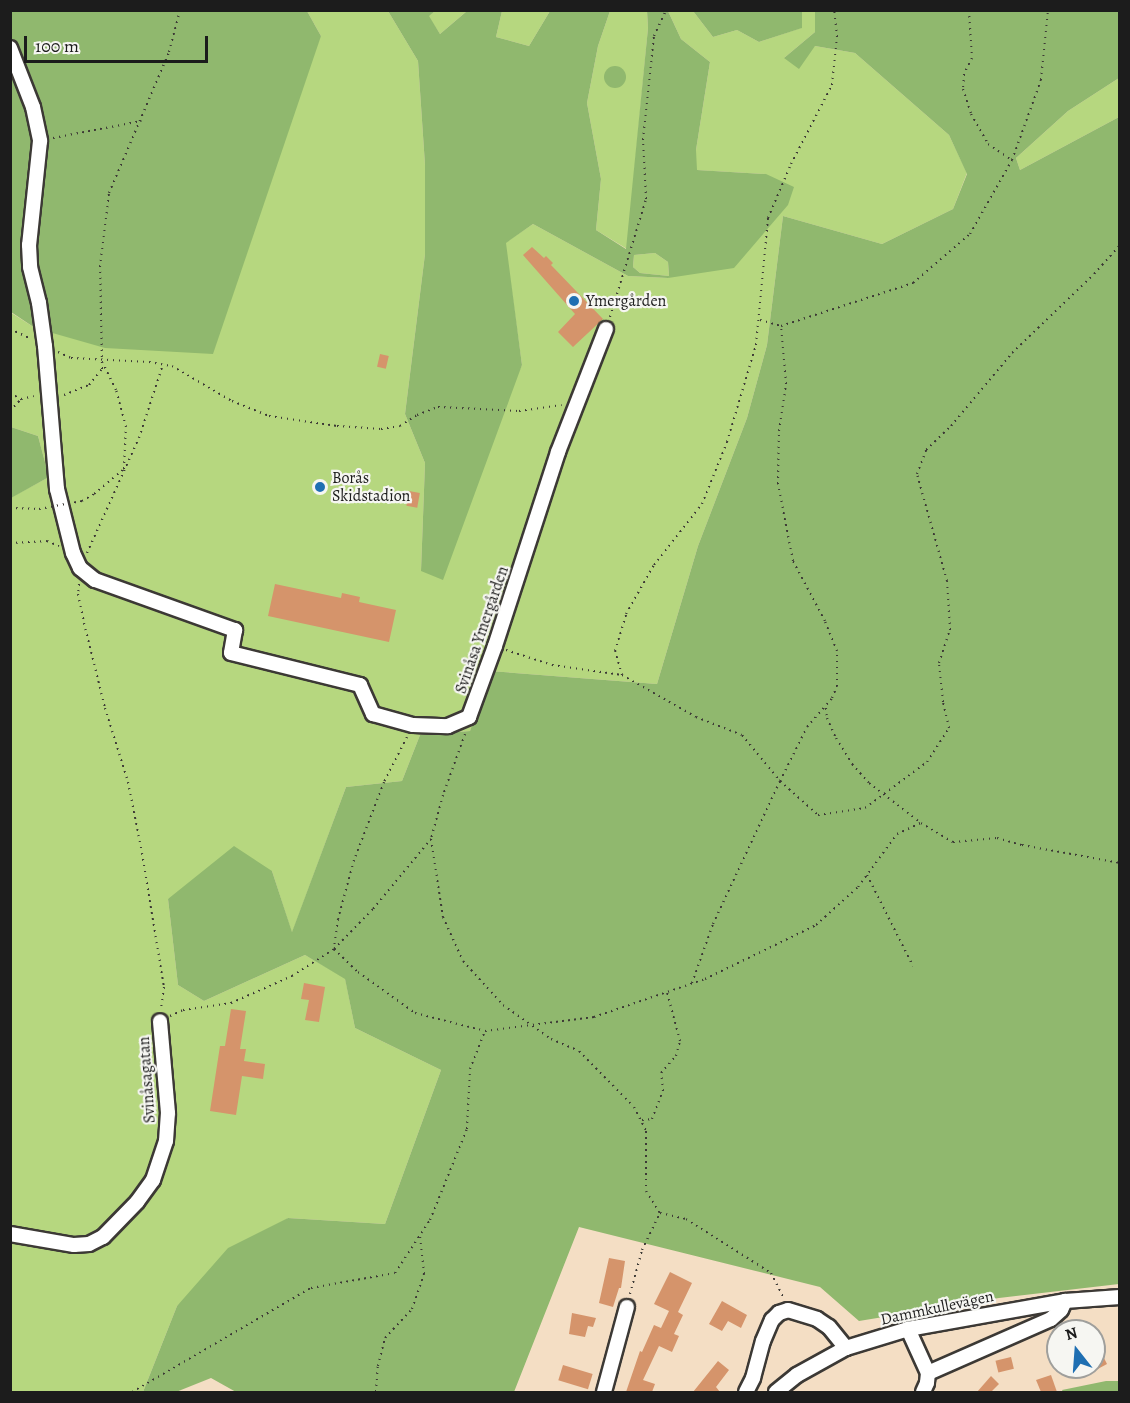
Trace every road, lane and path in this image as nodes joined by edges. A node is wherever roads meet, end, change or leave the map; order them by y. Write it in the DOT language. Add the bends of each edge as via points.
graph roads {
  1 [pos="180,10"];
  2 [pos="666,10"];
  3 [pos="834,10"];
  4 [pos="969,10"];
  5 [pos="1048,10"];
  6 [pos="10,48"];
  7 [pos="141,121"];
  8 [pos="40,141"];
  9 [pos="1012,160"];
  10 [pos="1119,244"];
  11 [pos="760,320"];
  12 [pos="781,326"];
  13 [pos="606,328"];
  14 [pos="10,329"];
  15 [pos="45,346"];
  16 [pos="101,361"];
  17 [pos="162,364"];
  18 [pos="10,393"];
  19 [pos="64,394"];
  20 [pos="34,396"];
  21 [pos="21,399"];
  22 [pos="577,406"];
  23 [pos="10,411"];
  24 [pos="124,469"];
  25 [pos="10,508"];
  26 [pos="10,543"];
  27 [pos="73,553"];
  28 [pos="80,568"];
  29 [pos="495,646"];
  30 [pos="622,675"];
  31 [pos="826,706"];
  32 [pos="469,717"];
  33 [pos="413,725"];
  34 [pos="780,781"];
  35 [pos="886,794"];
  36 [pos="921,823"];
  37 [pos="431,839"];
  38 [pos="1119,863"];
  39 [pos="867,875"];
  40 [pos="334,949"];
  41 [pos="913,966"];
  42 [pos="692,983"];
  43 [pos="667,992"];
  44 [pos="160,1021"];
  45 [pos="535,1025"];
  46 [pos="485,1031"];
  47 [pos="641,1120"];
  48 [pos="660,1213"];
  49 [pos="10,1234"];
  50 [pos="420,1235"];
  51 [pos="1119,1297"];
  52 [pos="1065,1300"];
  53 [pos="627,1307"];
  54 [pos="789,1310"];
  55 [pos="908,1329"];
  56 [pos="846,1348"];
  57 [pos="928,1373"];
  58 [pos="132,1392"];
  59 [pos="376,1392"];
  60 [pos="604,1392"];
  61 [pos="746,1392"];
  62 [pos="776,1392"];
  63 [pos="923,1392"];
  1 -- 7 [label="path" via="169,52"];
  2 -- 13 [label="path" via="654,36 643,140 646,199"];
  3 -- 11 [label="path" via="837,37 832,85 768,218"];
  4 -- 9 [label="path" via="972,58 964,74 963,89 971,114 988,144"];
  5 -- 9 [label="path" via="1041,80"];
  6 -- 8 [label="street" via="33,106"];
  7 -- 8 [label="path"];
  7 -- 16 [label="path" via="109,193 100,267"];
  8 -- 15 [label="street" via="30,256"];
  9 -- 12 [label="path" via="970,234 913,283"];
  10 -- 35 [label="path" via="1012,353 926,450 917,474 947,581 950,630 939,663 950,728 927,762"];
  11 -- 12 [label="path"];
  11 -- 30 [label="path" via="727,442 702,504 654,565 626,614 615,651"];
  12 -- 31 [label="path" via="786,384 779,431 778,484 793,561 837,651 837,686"];
  13 -- 22 [label="street, Svinåsa Ymergården"];
  14 -- 15 [label="path"];
  15 -- 16 [label="path" via="71,358"];
  15 -- 27 [label="street" via="57,489"];
  16 -- 17 [label="path"];
  16 -- 19 [label="path" via="102,369 89,385"];
  16 -- 24 [label="path" via="116,390 126,427"];
  17 -- 22 [label="path" via="269,416 337,426 400,426 438,408 519,411"];
  17 -- 24 [label="path" via="140,438"];
  18 -- 21 [label="path"];
  20 -- 21 [label="path"];
  21 -- 23 [label="path"];
  22 -- 29 [label="street, Svinåsa Ymergården" via="558,452"];
  24 -- 25 [label="path, bridge" via="82,501"];
  24 -- 28 [label="path"];
  26 -- 27 [label="path" via="47,541"];
  27 -- 28 [label="street"];
  28 -- 33 [label="street, Svinåsa Ymergården" via="95,580 235,630 231,653 360,685 373,714"];
  28 -- 44 [label="path" via="78,594 105,708 128,782 142,853 164,987"];
  29 -- 30 [label="path" via="552,665"];
  29 -- 32 [label="street, Svinåsa Ymergården"];
  30 -- 34 [label="path" via="696,717 742,735"];
  31 -- 34 [label="path" via="807,727"];
  31 -- 35 [label="path" via="827,718 852,764"];
  32 -- 33 [label="street, Svinåsa Ymergården" via="448,726"];
  32 -- 37 [label="path"];
  33 -- 40 [label="path" via="384,782 354,860"];
  34 -- 35 [label="path" via="818,815 865,808"];
  34 -- 42 [label="path" via="713,924"];
  35 -- 36 [label="path"];
  36 -- 38 [label="path" via="953,842 997,838"];
  36 -- 39 [label="path" via="897,834"];
  37 -- 40 [label="path"];
  37 -- 45 [label="path" via="443,917 462,962 503,1005"];
  39 -- 41 [label="path"];
  39 -- 42 [label="path" via="816,925"];
  40 -- 44 [label="path" via="292,976 231,1003 183,1010"];
  40 -- 46 [label="path" via="358,972 415,1013"];
  42 -- 43 [label="path"];
  43 -- 45 [label="path" via="594,1017"];
  43 -- 47 [label="path" via="680,1041 676,1056 662,1073 663,1091 652,1119"];
  44 -- 49 [label="street, Svinåsagatan" via="168,1113 166,1141 153,1180 110,1230 89,1244"];
  45 -- 46 [label="path"];
  45 -- 47 [label="path" via="551,1039 579,1051 634,1107"];
  46 -- 50 [label="path" via="470,1069 467,1129 430,1220"];
  47 -- 48 [label="path" via="646,1131 646,1191"];
  48 -- 53 [label="path" via="642,1250"];
  48 -- 54 [label="path" via="686,1219 771,1273"];
  50 -- 58 [label="path" via="395,1273 311,1288"];
  50 -- 59 [label="path" via="424,1274 412,1309 385,1338"];
  51 -- 52 [label="street, Dammkullevägen"];
  52 -- 55 [label="street, Dammkullevägen"];
  52 -- 57 [label="street" via="1051,1319"];
  53 -- 60 [label="street"];
  54 -- 56 [label="street" via="817,1319"];
  54 -- 61 [label="street" via="772,1320"];
  55 -- 56 [label="street, Dammkullevägen"];
  55 -- 57 [label="street"];
  56 -- 62 [label="street, Dammkullevägen"];
  57 -- 63 [label="street"];
}
